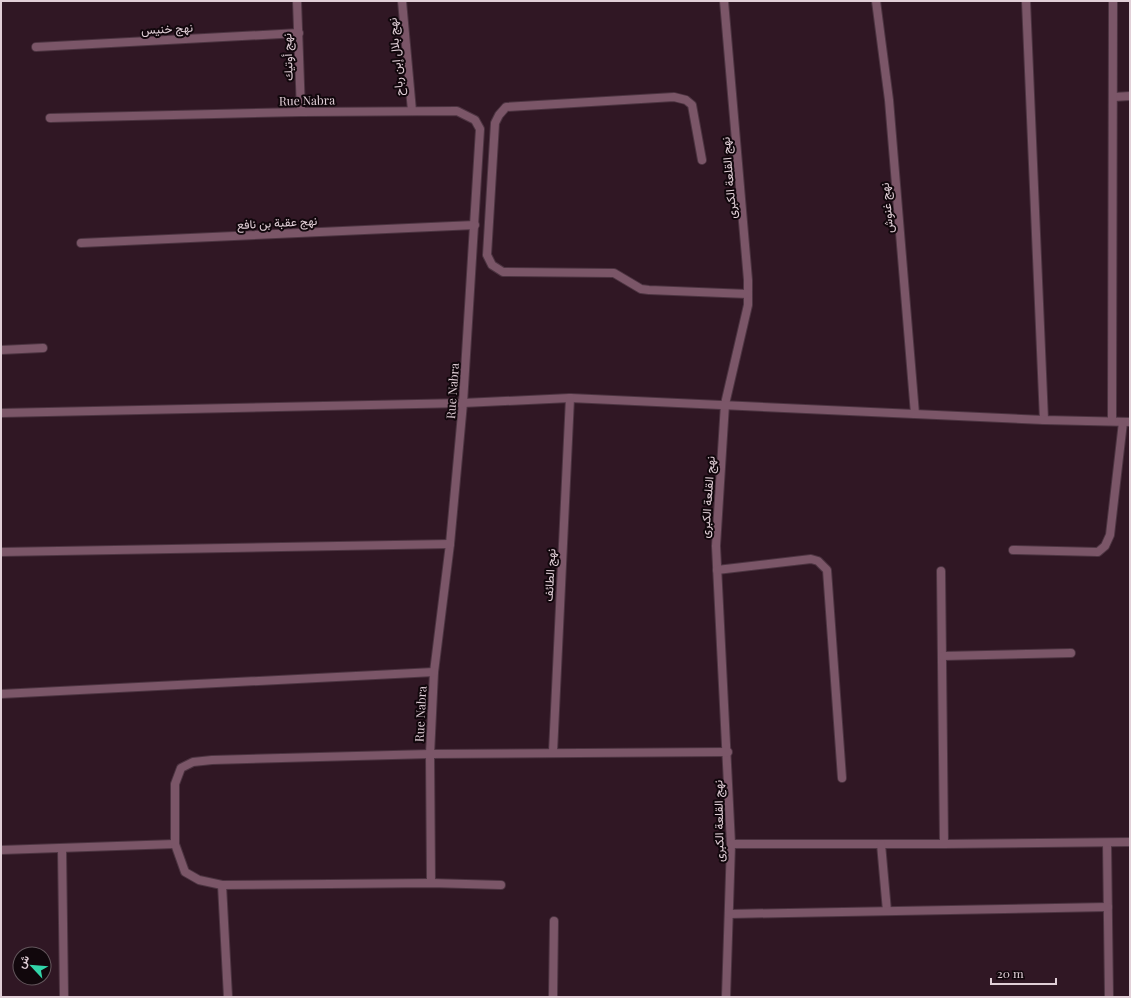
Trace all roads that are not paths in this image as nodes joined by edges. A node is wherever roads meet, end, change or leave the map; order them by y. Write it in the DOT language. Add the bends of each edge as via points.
graph roads {
  1 [pos="297,1"];
  2 [pos="402,1"];
  3 [pos="724,1"];
  4 [pos="876,1"];
  5 [pos="1026,1"];
  6 [pos="1113,1"];
  7 [pos="299,33"];
  8 [pos="36,47"];
  9 [pos="1130,96"];
  10 [pos="1114,97"];
  11 [pos="412,111"];
  12 [pos="301,112"];
  13 [pos="50,118"];
  14 [pos="702,160"];
  15 [pos="475,225"];
  16 [pos="81,243"];
  17 [pos="748,294"];
  18 [pos="42,348"];
  19 [pos="1,350"];
  20 [pos="570,398"];
  21 [pos="463,403"];
  22 [pos="725,404"];
  23 [pos="1,413"];
  24 [pos="914,414"];
  25 [pos="1044,420"];
  26 [pos="1112,421"];
  27 [pos="1127,422"];
  28 [pos="450,544"];
  29 [pos="1013,550"];
  30 [pos="1,552"];
  31 [pos="717,570"];
  32 [pos="941,571"];
  33 [pos="1071,653"];
  34 [pos="943,656"];
  35 [pos="434,672"];
  36 [pos="1,694"];
  37 [pos="553,752"];
  38 [pos="728,752"];
  39 [pos="430,754"];
  40 [pos="842,778"];
  41 [pos="1130,842"];
  42 [pos="1107,843"];
  43 [pos="175,844"];
  44 [pos="732,844"];
  45 [pos="881,844"];
  46 [pos="944,844"];
  47 [pos="62,849"];
  48 [pos="1,850"];
  49 [pos="430,883"];
  50 [pos="222,885"];
  51 [pos="501,885"];
  52 [pos="1108,907"];
  53 [pos="887,911"];
  54 [pos="729,914"];
  55 [pos="554,921"];
  56 [pos="64,997"];
  57 [pos="228,997"];
  58 [pos="552,997"];
  59 [pos="726,997"];
  60 [pos="1109,997"];
  1 -- 7 [label="street, نهج أوتيك"];
  2 -- 11 [label="street, نهج بلال إبن رباح"];
  3 -- 17 [label="street, نهج القلعة الكبرى"];
  4 -- 24 [label="street, نهج غنوش" via="889,100"];
  5 -- 25 [label="street"];
  6 -- 10 [label="street"];
  7 -- 8 [label="street, نهج خنيس"];
  7 -- 12 [label="street, نهج أوتيك"];
  9 -- 10 [label="street"];
  10 -- 26 [label="street"];
  11 -- 12 [label="street, Rue Nabra"];
  11 -- 15 [label="street, Rue Nabra" via="457,111 475,120 480,129"];
  12 -- 13 [label="street, Rue Nabra"];
  14 -- 17 [label="street" via="692,105 686,100 674,97 506,106 498,114 495,123 486,254 492,265 503,272 614,273 641,289"];
  15 -- 16 [label="street, نهج عقبة بن نافع"];
  15 -- 21 [label="street, Rue Nabra"];
  17 -- 22 [label="street, نهج القلعة الكبرى" via="748,305"];
  18 -- 19 [label="street"];
  20 -- 21 [label="street"];
  20 -- 22 [label="street"];
  20 -- 37 [label="street, نهج الطائف"];
  21 -- 23 [label="street"];
  21 -- 28 [label="street, Rue Nabra"];
  22 -- 24 [label="street"];
  22 -- 31 [label="street, نهج القلعة الكبرى" via="717,508"];
  24 -- 25 [label="street"];
  25 -- 26 [label="street"];
  26 -- 27 [label="street"];
  27 -- 29 [label="street" via="1110,535 1105,546 1098,552"];
  28 -- 30 [label="street"];
  28 -- 35 [label="street, Rue Nabra"];
  31 -- 38 [label="street, نهج القلعة الكبرى"];
  31 -- 40 [label="street" via="811,559 818,561 827,570"];
  32 -- 34 [label="street"];
  33 -- 34 [label="street"];
  34 -- 46 [label="street"];
  35 -- 36 [label="street"];
  35 -- 39 [label="street, Rue Nabra"];
  37 -- 38 [label="street"];
  37 -- 39 [label="street"];
  38 -- 44 [label="street, نهج القلعة الكبرى"];
  39 -- 43 [label="street" via="193,762 181,768 175,784"];
  39 -- 49 [label="street, Rue Nabra"];
  41 -- 42 [label="street"];
  42 -- 46 [label="street"];
  42 -- 52 [label="street"];
  43 -- 47 [label="street"];
  43 -- 50 [label="street" via="185,872 199,880"];
  44 -- 45 [label="street"];
  44 -- 54 [label="street, نهج القلعة الكبرى"];
  45 -- 46 [label="street"];
  45 -- 53 [label="street"];
  47 -- 48 [label="street"];
  47 -- 56 [label="street"];
  49 -- 50 [label="street"];
  49 -- 51 [label="street"];
  50 -- 57 [label="street"];
  52 -- 53 [label="street"];
  52 -- 60 [label="street"];
  53 -- 54 [label="street"];
  54 -- 59 [label="street, نهج القلعة الكبرى"];
  55 -- 58 [label="street"];
}
